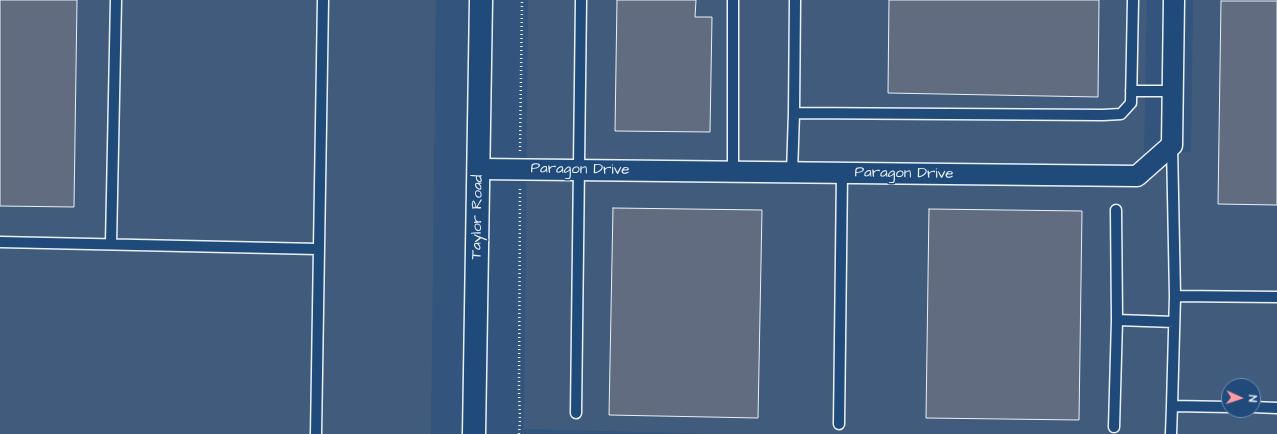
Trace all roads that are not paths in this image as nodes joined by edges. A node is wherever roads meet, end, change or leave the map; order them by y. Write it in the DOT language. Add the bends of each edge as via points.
graph roads {
  1 [pos="116,0"];
  2 [pos="323,0"];
  3 [pos="481,0"];
  4 [pos="581,0"];
  5 [pos="733,0"];
  6 [pos="795,0"];
  7 [pos="1133,0"];
  8 [pos="1174,0"];
  9 [pos="1131,91"];
  10 [pos="1173,91"];
  11 [pos="794,114"];
  12 [pos="1172,145"];
  13 [pos="479,169"];
  14 [pos="578,170"];
  15 [pos="733,172"];
  16 [pos="792,173"];
  17 [pos="842,173"];
  18 [pos="1116,210"];
  19 [pos="0,242"];
  20 [pos="111,244"];
  21 [pos="318,249"];
  22 [pos="1175,296"];
  23 [pos="1277,298"];
  24 [pos="1117,320"];
  25 [pos="1174,322"];
  26 [pos="1172,406"];
  27 [pos="1221,407"];
  28 [pos="1261,407"];
  29 [pos="1277,408"];
  30 [pos="576,413"];
  31 [pos="839,424"];
  32 [pos="1114,427"];
  33 [pos="316,434"];
  34 [pos="474,434"];
  35 [pos="1171,434"];
  1 -- 20 [label="lane"];
  2 -- 21 [label="lane"];
  3 -- 13 [label="main road, Taylor Road"];
  4 -- 14 [label="lane"];
  5 -- 15 [label="lane"];
  6 -- 11 [label="lane"];
  7 -- 9 [label="lane"];
  8 -- 10 [label="street"];
  9 -- 10 [label="lane"];
  9 -- 11 [label="lane" via="1131,103 1121,114"];
  10 -- 12 [label="street"];
  11 -- 16 [label="lane"];
  12 -- 17 [label="street, Paragon Drive" via="1136,176"];
  12 -- 22 [label="lane"];
  13 -- 14 [label="street, Paragon Drive"];
  13 -- 34 [label="main road, Taylor Road"];
  14 -- 15 [label="street, Paragon Drive"];
  14 -- 30 [label="lane"];
  15 -- 16 [label="street, Paragon Drive"];
  16 -- 17 [label="street, Paragon Drive"];
  17 -- 31 [label="lane"];
  18 -- 24 [label="lane"];
  19 -- 20 [label="lane"];
  20 -- 21 [label="lane"];
  21 -- 33 [label="lane"];
  22 -- 23 [label="lane"];
  22 -- 25 [label="lane"];
  24 -- 25 [label="lane"];
  24 -- 32 [label="lane"];
  25 -- 26 [label="lane"];
  26 -- 27 [label="lane"];
  26 -- 35 [label="lane"];
  28 -- 29 [label="lane"];
}
